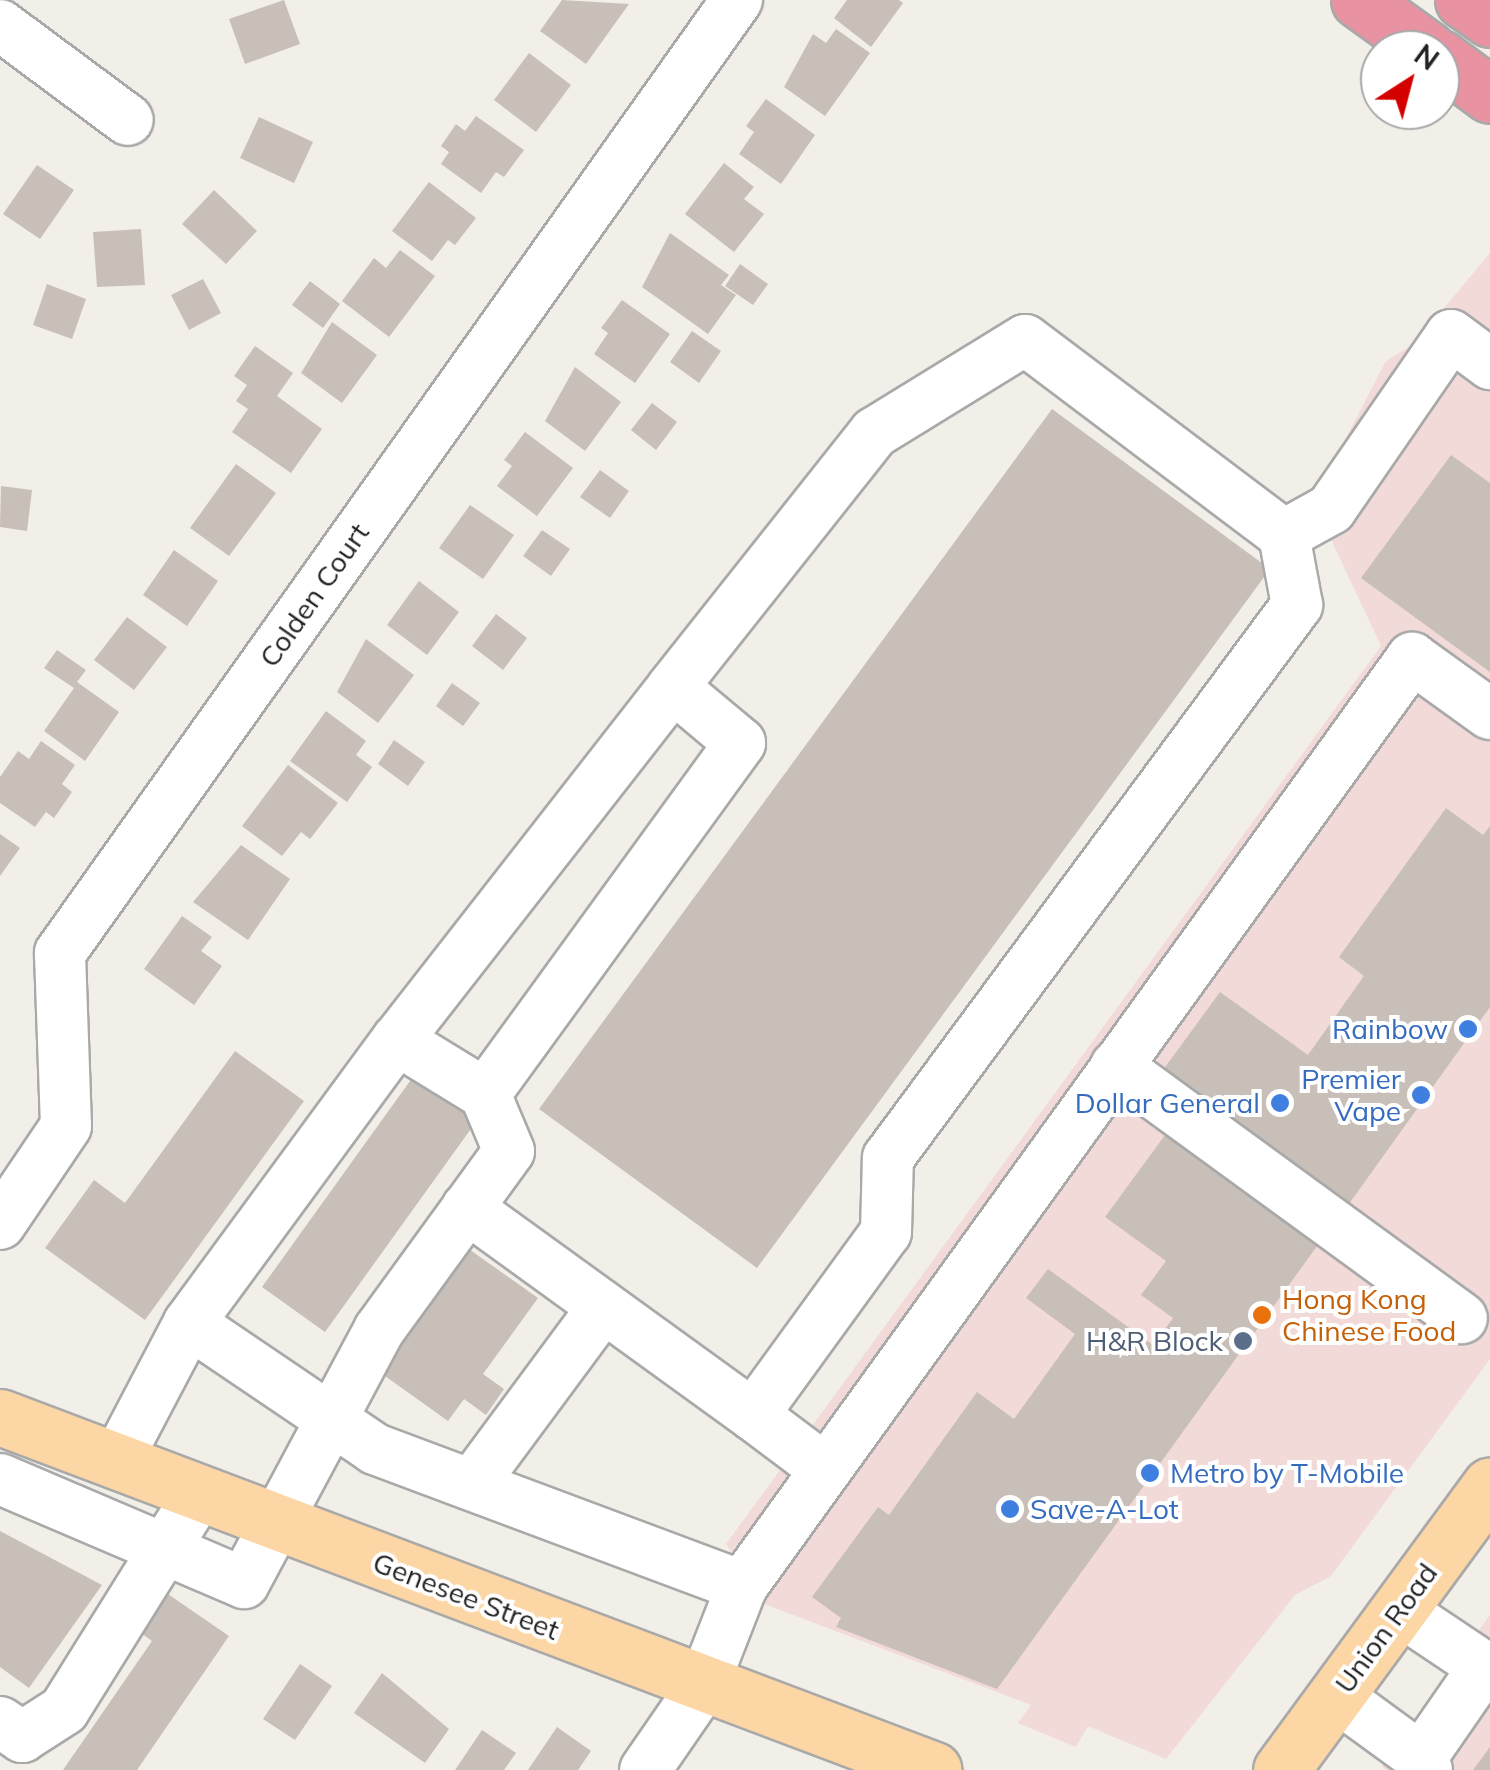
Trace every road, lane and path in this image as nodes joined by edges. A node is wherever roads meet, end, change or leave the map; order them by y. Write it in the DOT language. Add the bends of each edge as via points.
graph roads {
  1 [pos="737,0"];
  2 [pos="1360,0"];
  3 [pos="1463,0"];
  4 [pos="1490,20"];
  5 [pos="0,26"];
  6 [pos="1401,30"];
  7 [pos="1460,73"];
  8 [pos="1490,95"];
  9 [pos="128,120"];
  10 [pos="1490,364"];
  11 [pos="1284,535"];
  12 [pos="674,687"];
  13 [pos="1490,714"];
  14 [pos="397,1040"];
  15 [pos="1116,1066"];
  16 [pos="485,1094"];
  17 [pos="467,1208"];
  18 [pos="0,1224"];
  19 [pos="603,1307"];
  20 [pos="1462,1318"];
  21 [pos="189,1322"];
  22 [pos="330,1415"];
  23 [pos="753,1415"];
  24 [pos="0,1418"];
  25 [pos="127,1466"];
  26 [pos="824,1469"];
  27 [pos="0,1479"];
  28 [pos="474,1483"];
  29 [pos="1490,1485"];
  30 [pos="199,1494"];
  31 [pos="273,1522"];
  32 [pos="111,1523"];
  33 [pos="168,1548"];
  34 [pos="742,1586"];
  35 [pos="1398,1610"];
  36 [pos="1486,1671"];
  37 [pos="703,1686"];
  38 [pos="1336,1696"];
  39 [pos="0,1722"];
  40 [pos="1424,1764"];
  41 [pos="645,1770"];
  42 [pos="934,1770"];
  43 [pos="1281,1770"];
  1 -- 18 [label="street, Colden Court" via="60,952 66,1126"];
  2 -- 6 [label="highway"];
  3 -- 4 [label="highway"];
  5 -- 9 [label="street"];
  7 -- 8 [label="highway"];
  10 -- 11 [label="street" via="1451,335 1331,508"];
  11 -- 12 [label="street" via="1025,340 874,434"];
  11 -- 23 [label="street" via="1297,605 888,1158 886,1232"];
  12 -- 14 [label="street"];
  12 -- 16 [label="street" via="740,743"];
  13 -- 15 [label="street" via="1412,658"];
  14 -- 16 [label="street"];
  14 -- 21 [label="street"];
  15 -- 20 [label="street"];
  15 -- 26 [label="street"];
  16 -- 17 [label="street" via="509,1152"];
  17 -- 19 [label="street"];
  17 -- 22 [label="street" via="379,1330"];
  19 -- 23 [label="street"];
  19 -- 28 [label="street"];
  21 -- 22 [label="street"];
  21 -- 25 [label="street"];
  22 -- 28 [label="street" via="375,1448"];
  22 -- 31 [label="street"];
  23 -- 26 [label="street"];
  24 -- 25 [label="main road, Genesee Street"];
  25 -- 30 [label="main road, Genesee Street"];
  25 -- 32 [label="street"];
  26 -- 34 [label="street"];
  27 -- 32 [label="street"];
  28 -- 34 [label="street"];
  29 -- 35 [label="main road, Union Road"];
  30 -- 31 [label="main road, Genesee Street"];
  30 -- 33 [label="street"];
  31 -- 33 [label="street" via="244,1583"];
  31 -- 37 [label="main road, Genesee Street"];
  32 -- 33 [label="street"];
  33 -- 39 [label="street" via="64,1710 22,1737"];
  34 -- 37 [label="street"];
  35 -- 36 [label="street"];
  35 -- 38 [label="main road, Union Road"];
  36 -- 40 [label="street"];
  37 -- 41 [label="street"];
  37 -- 42 [label="main road, Genesee Street"];
  38 -- 40 [label="street"];
  38 -- 43 [label="main road, Union Road"];
}
